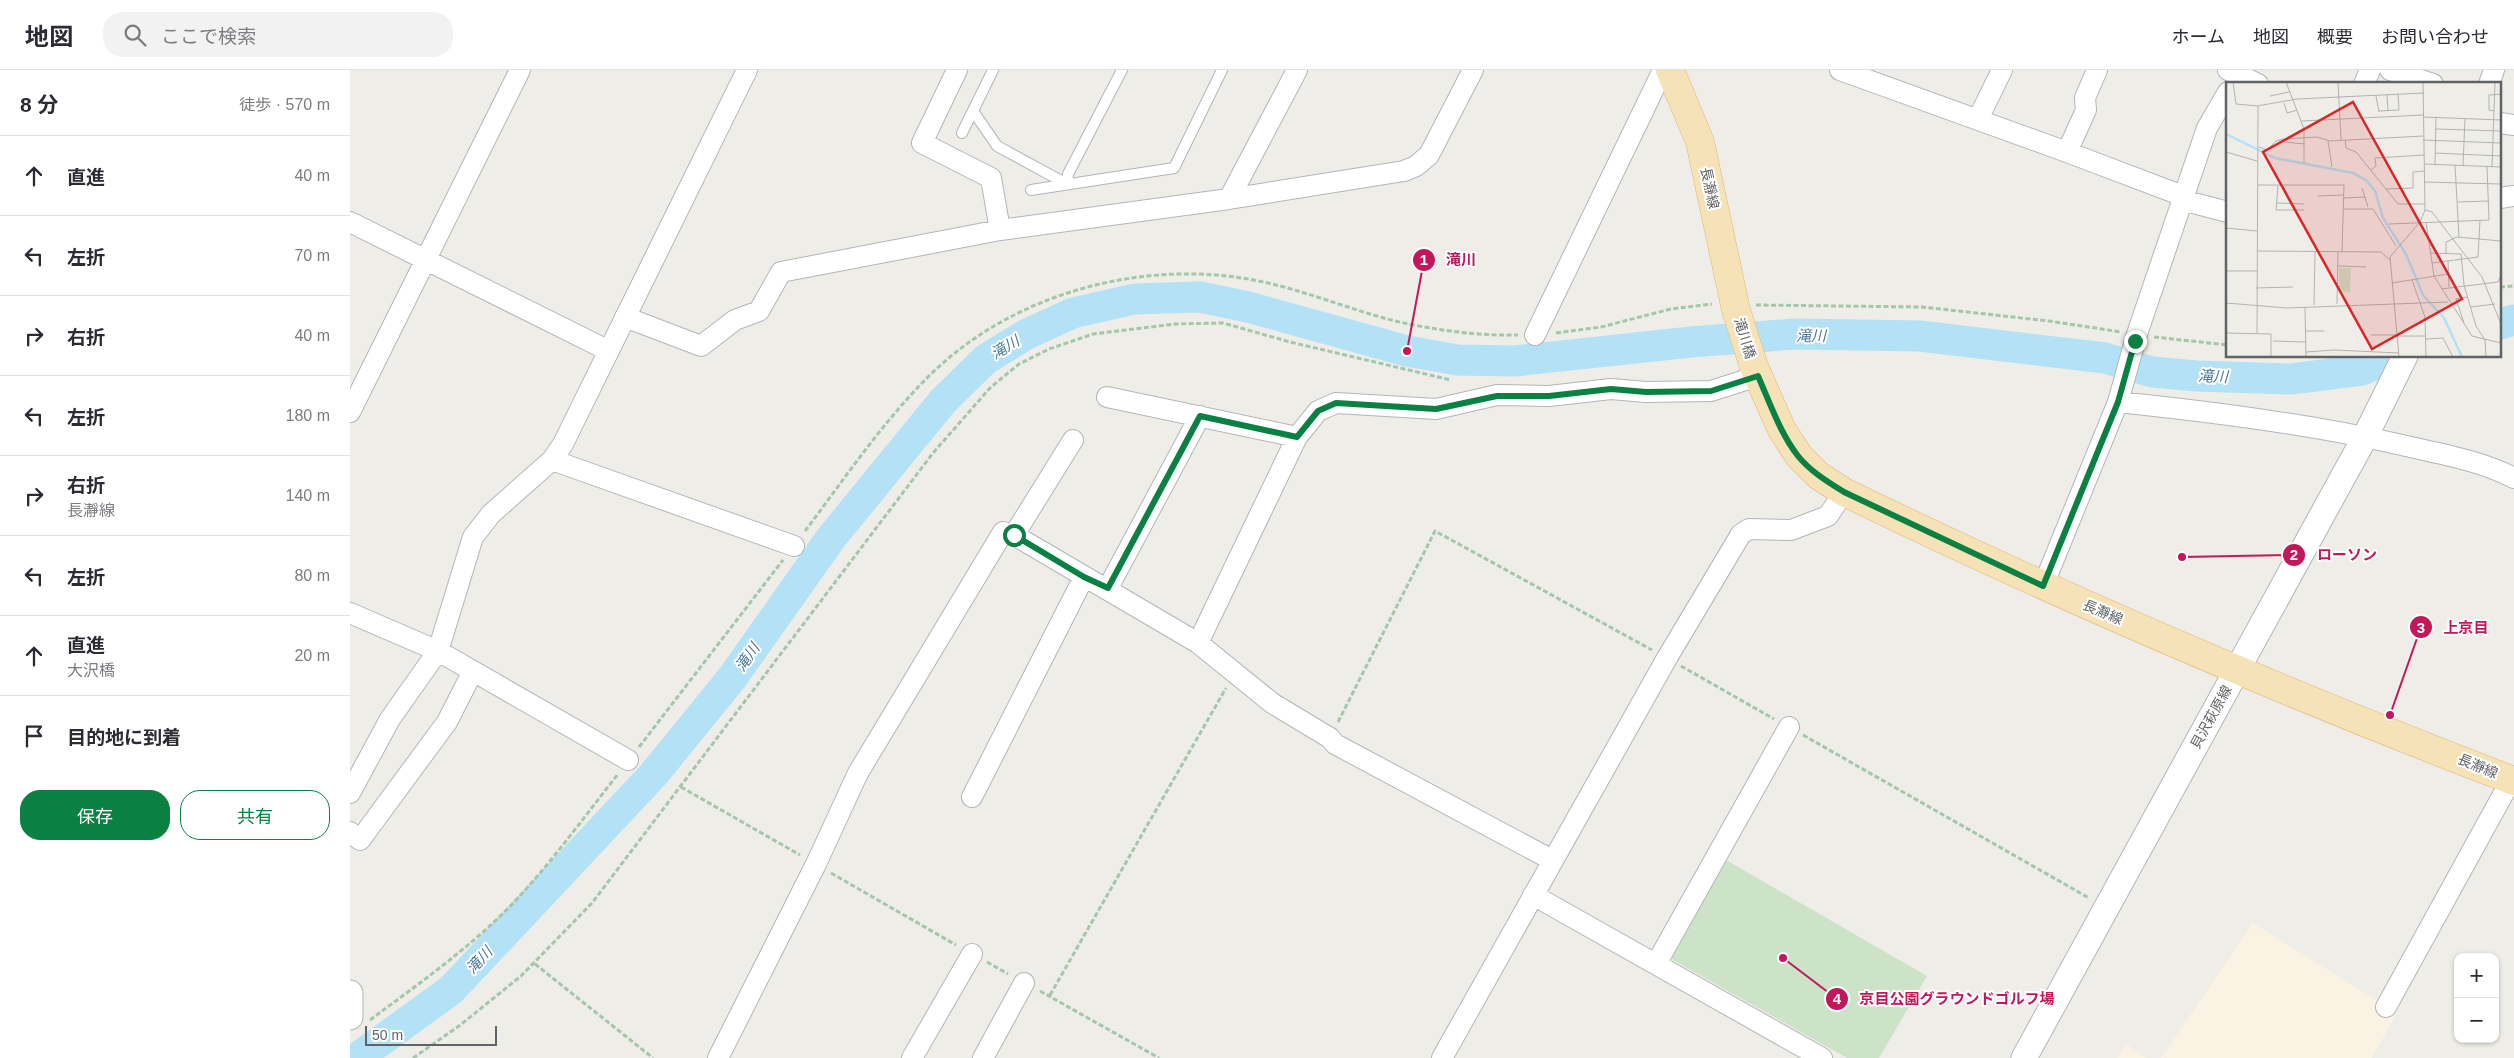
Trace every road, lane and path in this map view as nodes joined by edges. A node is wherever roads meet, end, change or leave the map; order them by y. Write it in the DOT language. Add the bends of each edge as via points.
graph roads {
  1 [pos="520,70"];
  2 [pos="747,70"];
  3 [pos="957,70"];
  4 [pos="993,70"];
  5 [pos="1122,70"];
  6 [pos="1222,70"];
  7 [pos="1296,70"];
  8 [pos="1473,70"];
  9 [pos="1663,70"];
  10 [pos="1670,70"];
  11 [pos="1840,70"];
  12 [pos="2002,70"];
  13 [pos="2097,70"];
  14 [pos="2370,70"];
  15 [pos="2390,70"];
  16 [pos="2494,70"];
  17 [pos="2231,80"];
  18 [pos="2244,82"];
  19 [pos="2365,82"];
  20 [pos="2427,82"];
  21 [pos="2490,82"];
  22 [pos="2226,90"];
  23 [pos="973,111"];
  24 [pos="1978,119"];
  25 [pos="962,133"];
  26 [pos="2068,152"];
  27 [pos="1067,184"];
  28 [pos="1031,190"];
  29 [pos="2182,198"];
  30 [pos="1229,199"];
  31 [pos="2226,211"];
  32 [pos="350,222"];
  33 [pos="1000,230"];
  34 [pos="426,261"];
  35 [pos="1736,310"];
  36 [pos="625,317"];
  37 [pos="1535,335"];
  38 [pos="2136,338"];
  39 [pos="2226,346"];
  40 [pos="609,351"];
  41 [pos="2401,366"];
  42 [pos="1756,372"];
  43 [pos="1451,380"];
  44 [pos="1108,397"];
  45 [pos="2119,398"];
  46 [pos="350,412"];
  47 [pos="1200,416"];
  48 [pos="1297,437"];
  49 [pos="2365,437"];
  50 [pos="1073,440"];
  51 [pos="552,460"];
  52 [pos="2514,478"];
  53 [pos="1844,492"];
  54 [pos="1014,535"];
  55 [pos="794,546"];
  56 [pos="1084,577"];
  57 [pos="2043,586"];
  58 [pos="1108,588"];
  59 [pos="350,613"];
  60 [pos="1198,643"];
  61 [pos="438,651"];
  62 [pos="1667,658"];
  63 [pos="2237,669"];
  64 [pos="473,671"];
  65 [pos="1236,672"];
  66 [pos="1789,727"];
  67 [pos="1330,738"];
  68 [pos="628,760"];
  69 [pos="2512,780"];
  70 [pos="681,787"];
  71 [pos="350,793"];
  72 [pos="972,797"];
  73 [pos="350,832"];
  74 [pos="1552,860"];
  75 [pos="816,864"];
  76 [pos="1533,895"];
  77 [pos="2107,908"];
  78 [pos="972,954"];
  79 [pos="534,964"];
  80 [pos="1656,964"];
  81 [pos="1024,983"];
  82 [pos="350,993"];
  83 [pos="1050,995"];
  84 [pos="2386,1007"];
  85 [pos="350,1017"];
  86 [pos="413,1058"];
  87 [pos="654,1058"];
  88 [pos="718,1058"];
  89 [pos="912,1058"];
  90 [pos="983,1058"];
  91 [pos="1159,1058"];
  92 [pos="1442,1058"];
  93 [pos="1822,1058"];
  94 [pos="2024,1058"];
  1 -- 34 [label="street"];
  2 -- 36 [label="street"];
  3 -- 33 [label="street" via="922,143 991,178"];
  4 -- 23 [label="lane"];
  5 -- 27 [label="lane" via="1068,174"];
  6 -- 27 [label="lane" via="1174,168"];
  7 -- 30 [label="street"];
  8 -- 30 [label="street" via="1429,155 1416,166 1404,171"];
  9 -- 37 [label="street"];
  10 -- 35 [label="main road, 長瀞線" via="1700,142"];
  11 -- 24 [label="street"];
  12 -- 24 [label="street"];
  13 -- 26 [label="street" via="2085,98 2086,110"];
  14 -- 19 [label="street"];
  15 -- 20 [label="street"];
  16 -- 21 [label="street"];
  17 -- 18 [label="street"];
  22 -- 29 [label="street" via="2207,128"];
  23 -- 25 [label="lane"];
  23 -- 27 [label="lane" via="997,146"];
  24 -- 26 [label="street"];
  26 -- 29 [label="street"];
  27 -- 28 [label="lane"];
  29 -- 31 [label="street"];
  29 -- 38 [label="street"];
  30 -- 33 [label="street"];
  32 -- 34 [label="street"];
  33 -- 36 [label="street" via="780,272 759,311 735,320 701,346"];
  34 -- 40 [label="street"];
  34 -- 46 [label="street"];
  35 -- 42 [label="main road, 滝川橋"];
  36 -- 40 [label="street"];
  38 -- 39 [label="path"];
  38 -- 45 [label="street"];
  40 -- 51 [label="street"];
  41 -- 49 [label="street, 貝沢萩原線"];
  42 -- 48 [label="street" via="1711,391 1611,389 1549,396 1497,396 1436,409 1336,403 1318,411"];
  42 -- 53 [label="main road, 長瀞線" via="1782,430 1799,456 1819,476"];
  43 -- 70 [label="path" via="1223,323 1175,324 1094,334 1049,349 1019,364 990,388 933,453"];
  44 -- 47 [label="street"];
  45 -- 49 [label="street"];
  45 -- 57 [label="street"];
  47 -- 48 [label="street"];
  47 -- 58 [label="street"];
  48 -- 60 [label="street"];
  49 -- 52 [label="street" via="2467,459"];
  49 -- 63 [label="street, 貝沢萩原線"];
  50 -- 54 [label="street"];
  51 -- 55 [label="street"];
  51 -- 61 [label="street" via="491,514 473,537"];
  53 -- 57 [label="main road, 長瀞線"];
  53 -- 62 [label="street" via="1828,516 1791,530 1748,529 1740,534"];
  54 -- 56 [label="street"];
  54 -- 75 [label="street" via="1003,532 858,773"];
  56 -- 58 [label="street"];
  56 -- 72 [label="street"];
  57 -- 63 [label="main road, 長瀞線"];
  58 -- 60 [label="street"];
  59 -- 61 [label="street"];
  60 -- 65 [label="street"];
  61 -- 64 [label="street"];
  61 -- 71 [label="street" via="390,718"];
  62 -- 66 [label="path"];
  62 -- 67 [label="path" via="1435,531"];
  62 -- 74 [label="street"];
  63 -- 69 [label="main road, 長瀞線"];
  63 -- 77 [label="street, 貝沢萩原線"];
  64 -- 68 [label="street"];
  64 -- 73 [label="street" via="446,722 360,840"];
  65 -- 67 [label="street" via="1272,702"];
  65 -- 83 [label="path"];
  66 -- 77 [label="path"];
  66 -- 80 [label="street"];
  67 -- 74 [label="street" via="1335,744"];
  69 -- 84 [label="street"];
  70 -- 75 [label="path"];
  70 -- 79 [label="path" via="592,903"];
  74 -- 76 [label="street"];
  75 -- 78 [label="path"];
  75 -- 88 [label="street"];
  76 -- 80 [label="street"];
  76 -- 92 [label="street"];
  77 -- 94 [label="street, 貝沢萩原線"];
  78 -- 81 [label="path"];
  78 -- 89 [label="street"];
  79 -- 86 [label="path" via="459,1026"];
  79 -- 87 [label="path"];
  80 -- 93 [label="street"];
  81 -- 83 [label="path"];
  81 -- 90 [label="street"];
  82 -- 85 [label="street"];
  83 -- 91 [label="path"];
}
